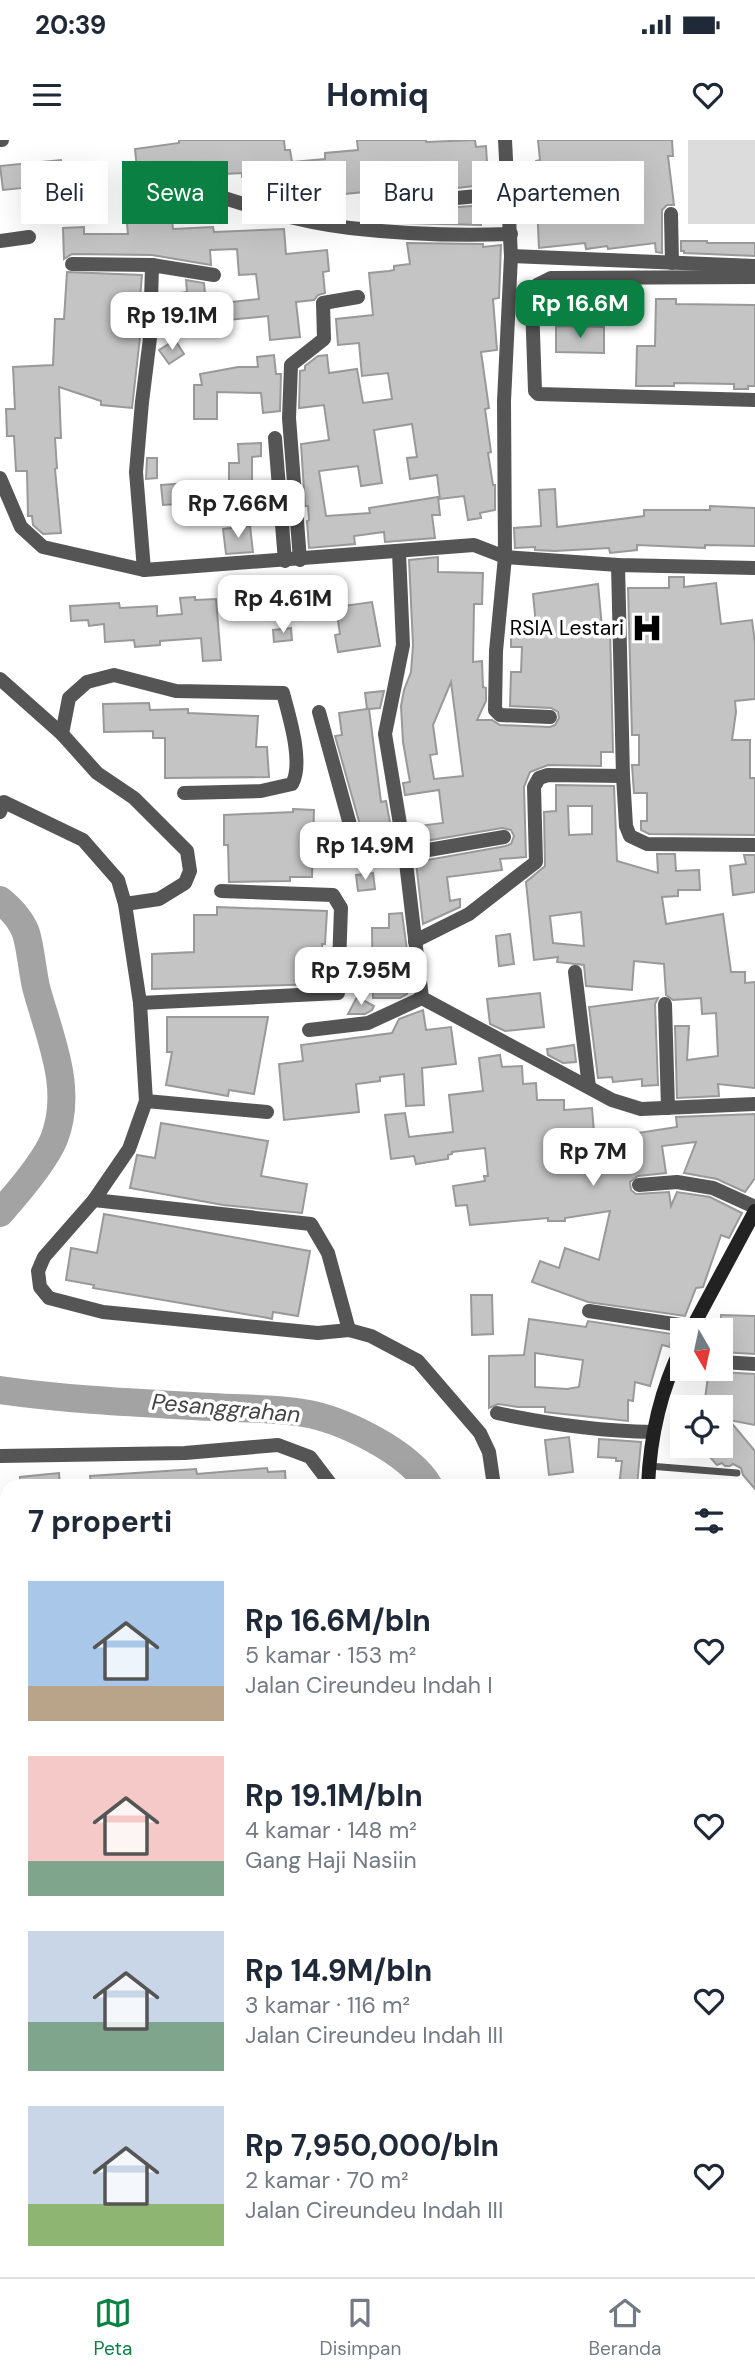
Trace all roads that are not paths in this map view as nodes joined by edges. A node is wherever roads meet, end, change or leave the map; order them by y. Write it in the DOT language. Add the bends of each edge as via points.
graph roads {
  1 [pos="505,140"];
  2 [pos="506,161"];
  3 [pos="228,200"];
  4 [pos="671,214"];
  5 [pos="510,224"];
  6 [pos="511,234"];
  7 [pos="29,237"];
  8 [pos="0,241"];
  9 [pos="511,256"];
  10 [pos="672,262"];
  11 [pos="72,264"];
  12 [pos="152,265"];
  13 [pos="755,266"];
  14 [pos="214,275"];
  15 [pos="755,277"];
  16 [pos="358,297"];
  17 [pos="755,400"];
  18 [pos="275,438"];
  19 [pos="0,478"];
  20 [pos="399,552"];
  21 [pos="505,557"];
  22 [pos="292,560"];
  23 [pos="618,565"];
  24 [pos="755,568"];
  25 [pos="144,570"];
  26 [pos="0,679"];
  27 [pos="319,712"];
  28 [pos="550,717"];
  29 [pos="62,734"];
  30 [pos="623,776"];
  31 [pos="184,793"];
  32 [pos="2,805"];
  33 [pos="400,836"];
  34 [pos="504,837"];
  35 [pos="755,845"];
  36 [pos="405,854"];
  37 [pos="221,891"];
  38 [pos="125,904"];
  39 [pos="415,941"];
  40 [pos="575,972"];
  41 [pos="422,998"];
  42 [pos="140,1003"];
  43 [pos="665,1004"];
  44 [pos="309,1030"];
  45 [pos="589,1087"];
  46 [pos="146,1101"];
  47 [pos="755,1104"];
  48 [pos="668,1108"];
  49 [pos="267,1112"];
  50 [pos="639,1185"];
  51 [pos="94,1200"];
  52 [pos="755,1209"];
  53 [pos="749,1235"];
  54 [pos="589,1311"];
  55 [pos="699,1318"];
  56 [pos="670,1325"];
  57 [pos="349,1330"];
  58 [pos="733,1363"];
  59 [pos="755,1364"];
  60 [pos="670,1377"];
  61 [pos="497,1413"];
  62 [pos="653,1432"];
  63 [pos="0,1456"];
  64 [pos="649,1466"];
  65 [pos="737,1473"];
  66 [pos="327,1479"];
  67 [pos="493,1479"];
  68 [pos="648,1479"];
  1 -- 2 [label="street"];
  3 -- 6 [label="street" via="349,228"];
  4 -- 10 [label="street"];
  5 -- 6 [label="street"];
  6 -- 9 [label="street"];
  7 -- 8 [label="street"];
  9 -- 10 [label="street"];
  9 -- 21 [label="street" via="504,401"];
  10 -- 13 [label="street"];
  11 -- 12 [label="street"];
  12 -- 14 [label="street"];
  12 -- 25 [label="street" via="150,338 136,472"];
  15 -- 17 [label="street" via="551,278 537,285 532,304 538,394"];
  16 -- 22 [label="street" via="323,303 324,339 291,365"];
  18 -- 22 [label="street"];
  19 -- 25 [label="street" via="21,527 43,547"];
  20 -- 21 [label="street" via="474,545"];
  20 -- 22 [label="street"];
  20 -- 33 [label="street" via="403,645 385,734"];
  21 -- 23 [label="street"];
  21 -- 28 [label="street" via="496,712"];
  22 -- 25 [label="street"];
  23 -- 24 [label="street"];
  23 -- 30 [label="street"];
  26 -- 29 [label="street"];
  27 -- 33 [label="street" via="355,843"];
  29 -- 31 [label="street" via="69,698 87,682 114,676 176,691 283,693 293,731 296,776 292,784"];
  29 -- 38 [label="street" via="97,773 134,798 187,851 190,871 185,883 159,899"];
  30 -- 35 [label="street" via="630,836 647,844"];
  30 -- 39 [label="street" via="539,778 534,787 536,862 469,914"];
  32 -- 38 [label="street" via="83,840 118,880"];
  33 -- 36 [label="street"];
  34 -- 36 [label="street"];
  36 -- 39 [label="street"];
  37 -- 42 [label="street" via="333,895 341,908 338,993"];
  38 -- 42 [label="street"];
  39 -- 41 [label="street"];
  40 -- 45 [label="street"];
  41 -- 44 [label="street" via="368,1023"];
  41 -- 45 [label="street"];
  42 -- 46 [label="street"];
  43 -- 48 [label="street"];
  45 -- 48 [label="street" via="641,1109"];
  46 -- 49 [label="street"];
  46 -- 51 [label="street" via="129,1149"];
  47 -- 48 [label="street"];
  50 -- 52 [label="street" via="677,1182 713,1188"];
  51 -- 57 [label="street" via="311,1224 328,1253"];
  51 -- 57 [label="street" via="44,1257 38,1271 40,1287 49,1297 103,1312 318,1333"];
  52 -- 53 [label="main road"];
  53 -- 55 [label="main road"];
  54 -- 56 [label="street"];
  57 -- 67 [label="street" via="371,1336 418,1361 480,1433 489,1452"];
  58 -- 59 [label="street"];
  60 -- 62 [label="main road"];
  61 -- 62 [label="street" via="558,1426"];
  62 -- 64 [label="main road"];
  63 -- 66 [label="street" via="185,1453 278,1445 310,1457"];
  64 -- 65 [label="lane"];
  64 -- 68 [label="main road"];
}
